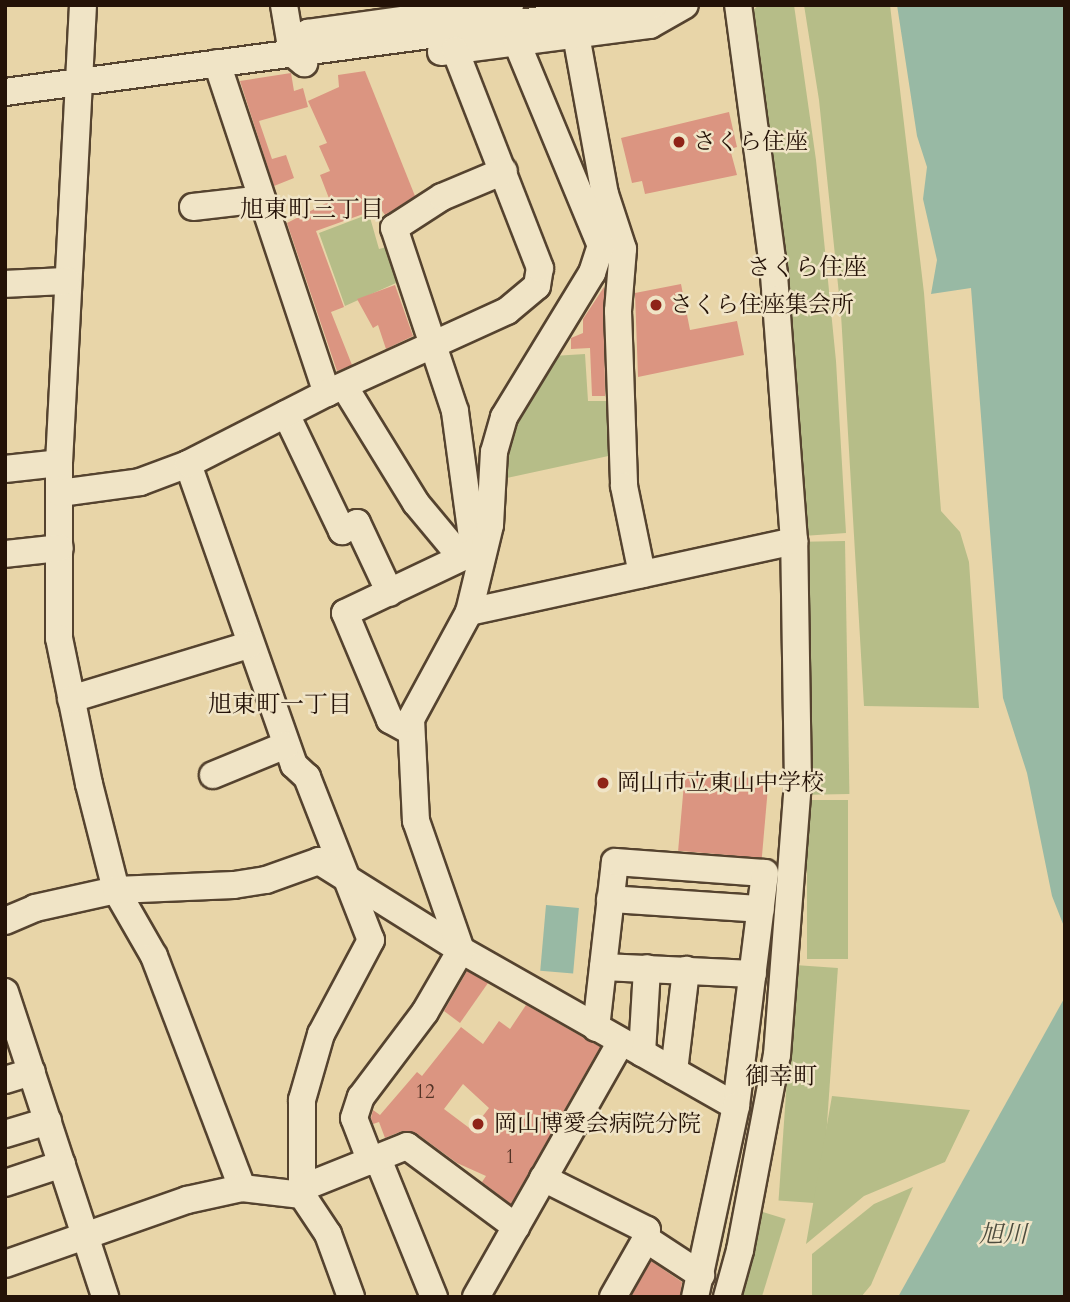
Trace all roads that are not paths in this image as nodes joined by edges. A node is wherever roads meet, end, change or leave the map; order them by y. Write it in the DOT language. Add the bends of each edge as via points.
graph roads {
  1 [pos="284,5"];
  2 [pos="510,5"];
  3 [pos="653,5"];
  4 [pos="685,5"];
  5 [pos="738,5"];
  6 [pos="84,6"];
  7 [pos="647,6"];
  8 [pos="438,10"];
  9 [pos="576,35"];
  10 [pos="517,43"];
  11 [pos="455,50"];
  12 [pos="292,53"];
  13 [pos="217,63"];
  14 [pos="76,81"];
  15 [pos="5,92"];
  16 [pos="504,172"];
  17 [pos="262,199"];
  18 [pos="193,207"];
  19 [pos="67,281"];
  20 [pos="5,284"];
  21 [pos="432,346"];
  22 [pos="336,390"];
  23 [pos="286,414"];
  24 [pos="59,463"];
  25 [pos="188,464"];
  26 [pos="5,469"];
  27 [pos="60,493"];
  28 [pos="794,541"];
  29 [pos="60,548"];
  30 [pos="473,552"];
  31 [pos="5,554"];
  32 [pos="642,574"];
  33 [pos="390,593"];
  34 [pos="469,612"];
  35 [pos="249,645"];
  36 [pos="72,699"];
  37 [pos="410,731"];
  38 [pos="286,745"];
  39 [pos="213,775"];
  40 [pos="348,879"];
  41 [pos="116,890"];
  42 [pos="610,898"];
  43 [pos="761,909"];
  44 [pos="5,921"];
  45 [pos="461,950"];
  46 [pos="603,967"];
  47 [pos="647,968"];
  48 [pos="686,970"];
  49 [pos="753,974"];
  50 [pos="5,992"];
  51 [pos="596,1028"];
  52 [pos="12,1035"];
  53 [pos="631,1048"];
  54 [pos="674,1071"];
  55 [pos="32,1072"];
  56 [pos="5,1080"];
  57 [pos="736,1106"];
  58 [pos="48,1121"];
  59 [pos="5,1134"];
  60 [pos="374,1160"];
  61 [pos="62,1164"];
  62 [pos="543,1178"];
  63 [pos="5,1183"];
  64 [pos="242,1188"];
  65 [pos="302,1191"];
  66 [pos="516,1227"];
  67 [pos="85,1235"];
  68 [pos="646,1239"];
  69 [pos="740,1251"];
  70 [pos="5,1264"];
  71 [pos="698,1286"];
  72 [pos="105,1297"];
  73 [pos="351,1297"];
  74 [pos="434,1297"];
  75 [pos="476,1297"];
  76 [pos="613,1297"];
  77 [pos="727,1297"];
  1 -- 12 [label="street"];
  2 -- 8 [label="street"];
  3 -- 7 [label="street"];
  4 -- 9 [label="street" via="650,24"];
  5 -- 28 [label="street" via="774,274"];
  6 -- 14 [label="street"];
  7 -- 12 [label="street"];
  8 -- 12 [label="street" via="307,33"];
  9 -- 10 [label="street"];
  9 -- 32 [label="street" via="605,194 623,249 618,311 624,486"];
  10 -- 11 [label="street"];
  10 -- 30 [label="street" via="601,246 592,274 504,417"];
  11 -- 12 [label="street" via="313,69"];
  11 -- 16 [label="street"];
  12 -- 13 [label="street"];
  13 -- 14 [label="street"];
  13 -- 17 [label="street"];
  14 -- 15 [label="street"];
  14 -- 19 [label="street"];
  16 -- 21 [label="street" via="540,268 537,286 507,311"];
  16 -- 21 [label="street" via="442,197 394,228"];
  17 -- 18 [label="street"];
  17 -- 22 [label="street"];
  19 -- 20 [label="street"];
  19 -- 24 [label="street"];
  21 -- 22 [label="street"];
  21 -- 30 [label="street" via="455,411"];
  22 -- 23 [label="street"];
  22 -- 30 [label="street" via="416,503"];
  23 -- 25 [label="street"];
  23 -- 33 [label="street" via="342,531 357,523"];
  24 -- 26 [label="street"];
  24 -- 27 [label="street"];
  25 -- 27 [label="street" via="140,482"];
  25 -- 35 [label="street"];
  27 -- 29 [label="street"];
  28 -- 32 [label="street"];
  28 -- 69 [label="street" via="797,798 777,1055"];
  29 -- 31 [label="street"];
  29 -- 36 [label="street" via="59,638"];
  30 -- 33 [label="street"];
  30 -- 34 [label="street"];
  32 -- 34 [label="street"];
  33 -- 37 [label="street" via="345,613 390,720"];
  34 -- 37 [label="street" via="411,719"];
  35 -- 36 [label="street"];
  35 -- 38 [label="street"];
  36 -- 41 [label="street"];
  37 -- 45 [label="street" via="421,846"];
  38 -- 39 [label="street"];
  38 -- 40 [label="street" via="294,765 307,777"];
  40 -- 41 [label="street" via="319,861 234,886"];
  40 -- 45 [label="street"];
  40 -- 65 [label="street" via="372,940 321,1034 302,1100"];
  41 -- 44 [label="street" via="35,908"];
  41 -- 64 [label="street" via="154,956"];
  42 -- 43 [label="street"];
  42 -- 43 [label="street" via="615,862 765,873"];
  42 -- 46 [label="street"];
  43 -- 49 [label="street"];
  45 -- 51 [label="street"];
  45 -- 60 [label="street" via="425,1012 361,1097 354,1118"];
  46 -- 47 [label="street"];
  46 -- 51 [label="street"];
  47 -- 48 [label="street"];
  47 -- 53 [label="street"];
  48 -- 49 [label="street"];
  48 -- 54 [label="street"];
  49 -- 57 [label="street"];
  50 -- 52 [label="street"];
  51 -- 53 [label="street"];
  52 -- 55 [label="street"];
  53 -- 54 [label="street"];
  53 -- 62 [label="street"];
  54 -- 57 [label="street"];
  55 -- 56 [label="street"];
  55 -- 58 [label="street"];
  57 -- 69 [label="street" via="743,1142 737,1191"];
  57 -- 71 [label="street"];
  58 -- 59 [label="street"];
  58 -- 61 [label="street"];
  60 -- 65 [label="street"];
  60 -- 66 [label="street" via="407,1146"];
  60 -- 74 [label="street"];
  61 -- 63 [label="street"];
  61 -- 67 [label="street"];
  62 -- 66 [label="street"];
  62 -- 68 [label="street" via="647,1230"];
  64 -- 65 [label="street"];
  64 -- 67 [label="street" via="187,1200"];
  65 -- 73 [label="street" via="328,1234"];
  66 -- 75 [label="street"];
  67 -- 70 [label="street"];
  67 -- 72 [label="street"];
  68 -- 71 [label="street"];
  68 -- 76 [label="street"];
  69 -- 77 [label="street"];
}
